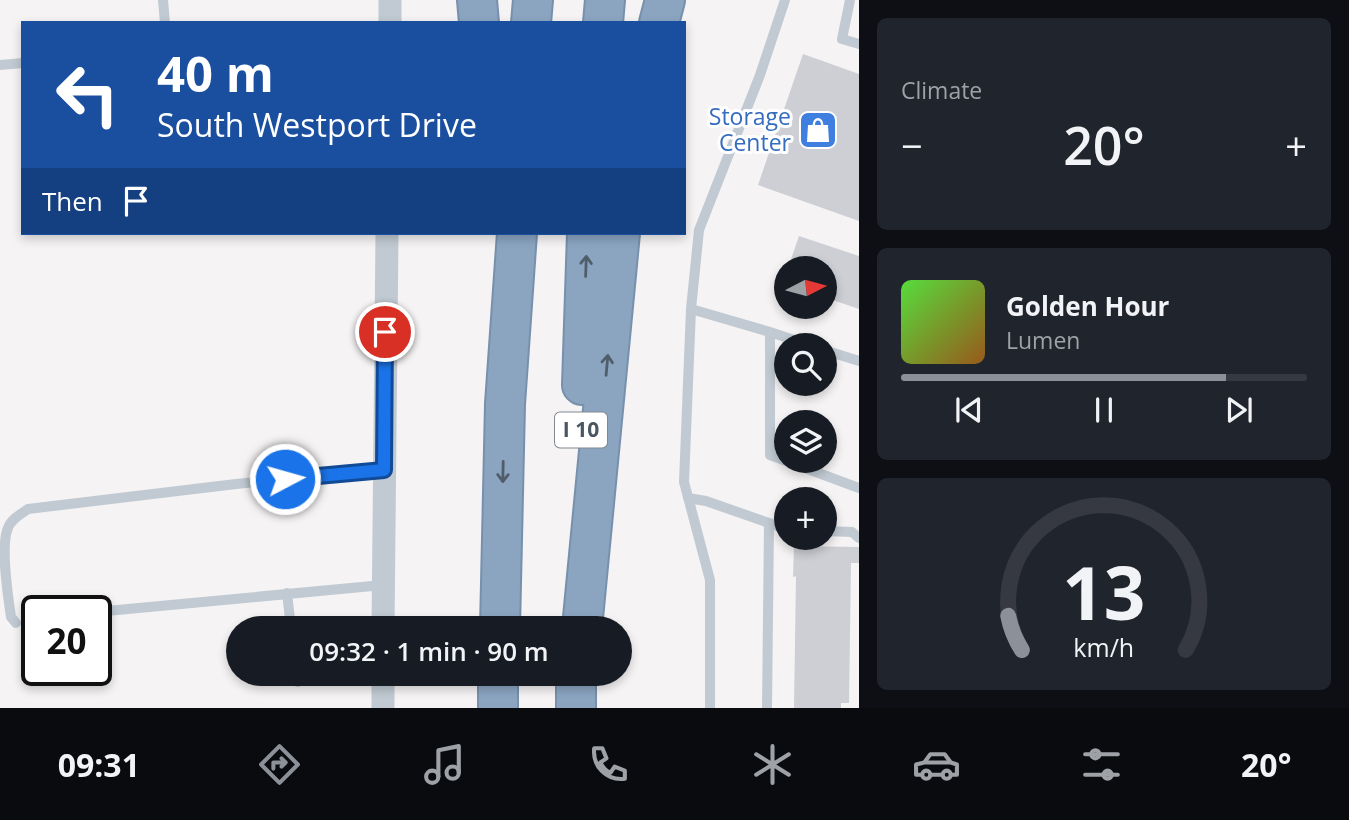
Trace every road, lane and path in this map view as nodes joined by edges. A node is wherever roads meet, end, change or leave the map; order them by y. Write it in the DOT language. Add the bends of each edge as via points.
graph roads {
  1 [pos="163,0"];
  2 [pos="390,0"];
  3 [pos="477,0"];
  4 [pos="533,0"];
  5 [pos="605,0"];
  6 [pos="665,0"];
  7 [pos="785,0"];
  8 [pos="850,0"];
  9 [pos="165,21"];
  10 [pos="390,21"];
  11 [pos="479,21"];
  12 [pos="531,21"];
  13 [pos="603,21"];
  14 [pos="660,21"];
  15 [pos="859,44"];
  16 [pos="21,63"];
  17 [pos="0,65"];
  18 [pos="387,235"];
  19 [pos="497,235"];
  20 [pos="517,235"];
  21 [pos="587,235"];
  22 [pos="620,235"];
  23 [pos="691,309"];
  24 [pos="770,331"];
  25 [pos="776,333"];
  26 [pos="837,354"];
  27 [pos="859,361"];
  28 [pos="505,404"];
  29 [pos="384,470"];
  30 [pos="859,488"];
  31 [pos="688,498"];
  32 [pos="769,524"];
  33 [pos="774,525"];
  34 [pos="837,531"];
  35 [pos="859,538"];
  36 [pos="383,585"];
  37 [pos="287,593"];
  38 [pos="112,610"];
  39 [pos="290,616"];
  40 [pos="383,616"];
  41 [pos="499,616"];
  42 [pos="580,616"];
  43 [pos="581,616"];
  44 [pos="16,623"];
  45 [pos="383,686"];
  46 [pos="498,686"];
  47 [pos="383,708"];
  48 [pos="498,708"];
  49 [pos="710,708"];
  50 [pos="767,708"];
  1 -- 9 [label="lane"];
  2 -- 10 [label="street"];
  3 -- 11 [label="highway"];
  4 -- 12 [label="highway"];
  5 -- 13 [label="highway"];
  6 -- 14 [label="highway"];
  7 -- 23 [label="lane" via="699,230"];
  8 -- 15 [label="lane" via="842,39"];
  16 -- 17 [label="lane"];
  18 -- 29 [label="street"];
  19 -- 28 [label="highway"];
  20 -- 28 [label="highway"];
  42 -- 21 [label="highway, I 10, one-way"];
  43 -- 22 [label="highway, one-way"];
  23 -- 24 [label="lane"];
  23 -- 31 [label="lane" via="684,482"];
  24 -- 25 [label="lane"];
  24 -- 30 [label="lane" via="770,455"];
  26 -- 27 [label="lane"];
  28 -- 41 [label="highway, one-way"];
  29 -- 36 [label="street"];
  29 -- 44 [label="lane" via="28,509 8,528 10,617"];
  31 -- 32 [label="lane"];
  31 -- 49 [label="lane" via="710,580"];
  32 -- 33 [label="lane"];
  32 -- 50 [label="lane"];
  34 -- 35 [label="lane" via="852,532"];
  36 -- 37 [label="lane"];
  36 -- 40 [label="street"];
  37 -- 38 [label="lane"];
  37 -- 39 [label="lane"];
  45 -- 47 [label="street"];
  46 -- 48 [label="highway"];
}
